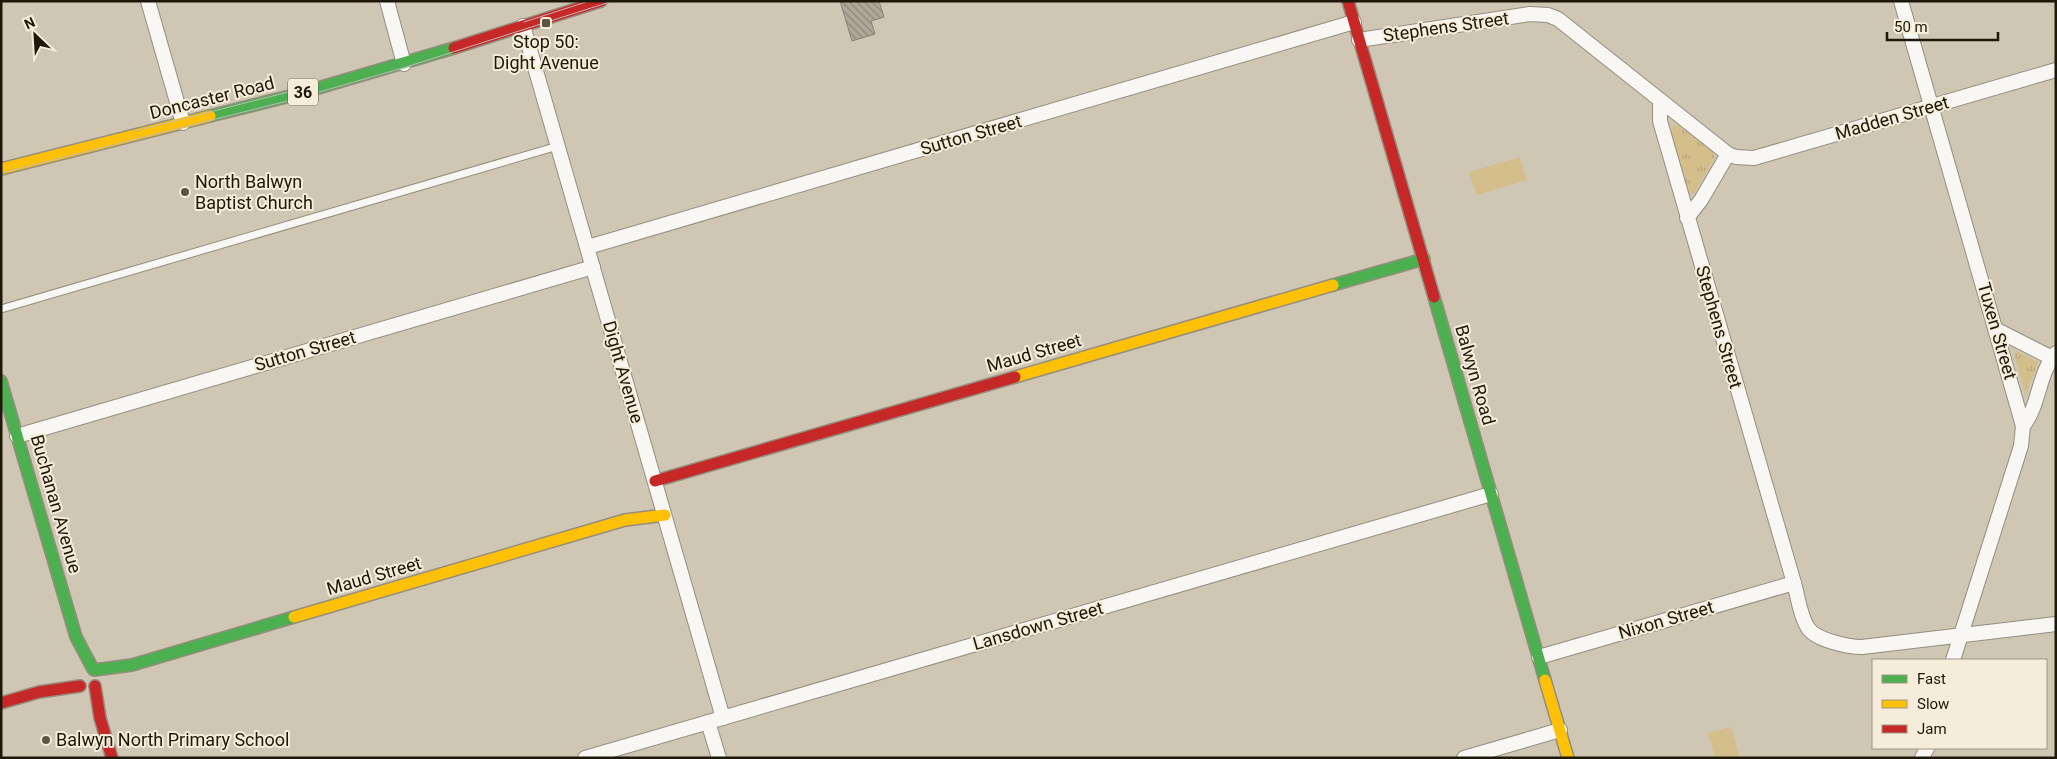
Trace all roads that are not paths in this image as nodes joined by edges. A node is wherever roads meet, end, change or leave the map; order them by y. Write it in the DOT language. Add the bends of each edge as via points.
graph roads {
  1 [pos="148,1"];
  2 [pos="387,1"];
  3 [pos="601,1"];
  4 [pos="1348,1"];
  5 [pos="1901,1"];
  6 [pos="1354,22"];
  7 [pos="523,26"];
  8 [pos="1359,40"];
  9 [pos="404,64"];
  10 [pos="2056,70"];
  11 [pos="1660,100"];
  12 [pos="1932,106"];
  13 [pos="183,123"];
  14 [pos="558,146"];
  15 [pos="1728,154"];
  16 [pos="1,169"];
  17 [pos="1687,218"];
  18 [pos="588,247"];
  19 [pos="1424,259"];
  20 [pos="593,267"];
  21 [pos="1,308"];
  22 [pos="1996,330"];
  23 [pos="2054,355"];
  24 [pos="1,381"];
  25 [pos="2023,426"];
  26 [pos="18,436"];
  27 [pos="655,481"];
  28 [pos="1491,494"];
  29 [pos="663,509"];
  30 [pos="1794,583"];
  31 [pos="2056,624"];
  32 [pos="1961,635"];
  33 [pos="1539,657"];
  34 [pos="1953,659"];
  35 [pos="132,665"];
  36 [pos="84,675"];
  37 [pos="97,684"];
  38 [pos="1,703"];
  39 [pos="100,718"];
  40 [pos="723,718"];
  41 [pos="708,722"];
  42 [pos="1560,730"];
  43 [pos="112,758"];
  44 [pos="585,758"];
  45 [pos="719,758"];
  46 [pos="1464,758"];
  47 [pos="1568,758"];
  1 -- 13 [label="street"];
  2 -- 9 [label="street"];
  3 -- 7 [label="street, Doncaster Road / 36"];
  4 -- 6 [label="street, Balwyn Road"];
  5 -- 12 [label="street, Tuxen Street"];
  6 -- 8 [label="street, Balwyn Road"];
  6 -- 18 [label="street, Sutton Street"];
  7 -- 9 [label="street, Doncaster Road / 36"];
  7 -- 14 [label="street, Dight Avenue"];
  8 -- 11 [label="street, Stephens Street" via="1530,14 1548,15 1558,19"];
  8 -- 19 [label="street, Balwyn Road"];
  9 -- 13 [label="street, Doncaster Road / 36"];
  10 -- 12 [label="street, Madden Street"];
  11 -- 15 [label="street, Madden Street"];
  11 -- 17 [label="street, Stephens Street" via="1660,121"];
  12 -- 15 [label="street, Madden Street" via="1754,158"];
  12 -- 22 [label="street, Tuxen Street"];
  13 -- 16 [label="street, Doncaster Road / 36"];
  14 -- 18 [label="street, Dight Avenue"];
  14 -- 21 [label="lane"];
  15 -- 17 [label="street"];
  17 -- 30 [label="street, Stephens Street"];
  18 -- 20 [label="street, Dight Avenue"];
  19 -- 27 [label="street, Maud Street"];
  19 -- 28 [label="street, Balwyn Road"];
  20 -- 26 [label="street, Sutton Street"];
  20 -- 27 [label="street, Dight Avenue"];
  22 -- 23 [label="street"];
  22 -- 25 [label="street, Tuxen Street"];
  23 -- 25 [label="street" via="2032,413"];
  24 -- 26 [label="street, Buchanan Avenue"];
  25 -- 32 [label="street, Tuxen Street" via="2020,446"];
  26 -- 36 [label="street, Buchanan Avenue"];
  27 -- 29 [label="street, Dight Avenue"];
  28 -- 33 [label="street, Balwyn Road"];
  28 -- 40 [label="street, Lansdown Street"];
  29 -- 35 [label="street, Maud Street"];
  29 -- 40 [label="street, Dight Avenue"];
  30 -- 32 [label="street, Stephens Street" via="1808,627 1817,635 1847,646"];
  30 -- 33 [label="street, Nixon Street"];
  31 -- 32 [label="street, Stephens Street"];
  32 -- 34 [label="street, Tuxen Street"];
  33 -- 42 [label="street, Balwyn Road"];
  35 -- 36 [label="street, Maud Street"];
  35 -- 37 [label="street, Maud Street"];
  36 -- 37 [label="street, Buchanan Avenue" via="98,675"];
  36 -- 37 [label="street, Maud Street" via="90,689"];
  36 -- 38 [label="street, Maud Street"];
  36 -- 39 [label="street, Buchanan Avenue"];
  37 -- 39 [label="street, Buchanan Avenue"];
  39 -- 43 [label="street, Buchanan Avenue"];
  40 -- 41 [label="street, Lansdown Street"];
  41 -- 44 [label="street, Lansdown Street"];
  41 -- 45 [label="street"];
  42 -- 46 [label="street"];
  42 -- 47 [label="street, Balwyn Road"];
}
